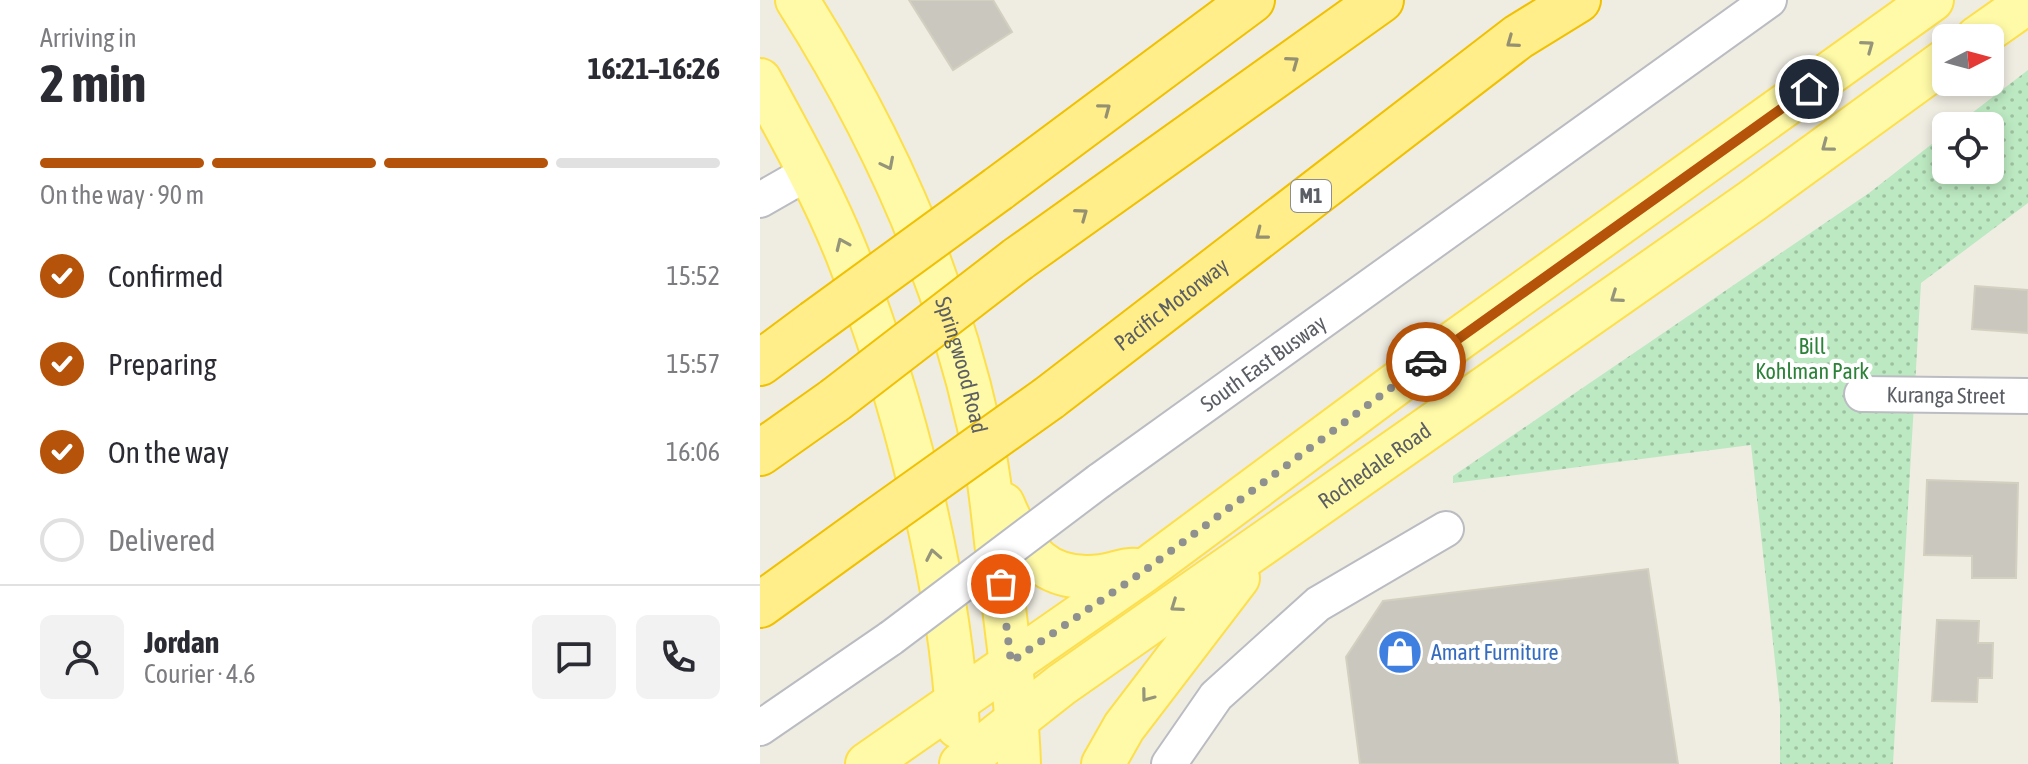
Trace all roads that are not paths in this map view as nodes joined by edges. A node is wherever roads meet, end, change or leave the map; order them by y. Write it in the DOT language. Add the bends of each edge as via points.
graph roads {
  1 [pos="797,0"];
  2 [pos="1252,0"];
  3 [pos="1381,0"];
  4 [pos="1578,0"];
  5 [pos="1769,0"];
  6 [pos="1932,0"];
  7 [pos="2028,2"];
  8 [pos="1997,24"];
  9 [pos="1932,70"];
  10 [pos="760,80"];
  11 [pos="809,172"];
  12 [pos="760,200"];
  13 [pos="760,363"];
  14 [pos="1862,394"];
  15 [pos="2028,396"];
  16 [pos="980,430"];
  17 [pos="760,453"];
  18 [pos="1446,529"];
  19 [pos="1263,545"];
  20 [pos="1144,571"];
  21 [pos="760,605"];
  22 [pos="1011,662"];
  23 [pos="957,701"];
  24 [pos="1017,719"];
  25 [pos="760,728"];
  26 [pos="867,764"];
  27 [pos="961,764"];
  28 [pos="1019,764"];
  29 [pos="1103,764"];
  30 [pos="1169,764"];
  1 -- 16 [label="main road, Springwood Road, one-way" via="903,193 952,322"];
  13 -- 2 [label="highway, one-way, bridge"];
  17 -- 3 [label="highway, one-way, bridge" via="1018,259"];
  4 -- 21 [label="highway, Pacific Motorway / M1, one-way, bridge" via="1518,37 1049,398"];
  5 -- 25 [label="street, South East Busway, bridge"];
  20 -- 6 [label="main road, one-way"];
  7 -- 8 [label="main road"];
  9 -- 19 [label="main road, Rochedale Road, one-way"];
  10 -- 11 [label="main road"];
  11 -- 12 [label="street"];
  23 -- 11 [label="main road, one-way" via="911,451 847,254"];
  14 -- 15 [label="street, Kuranga Street"];
  16 -- 20 [label="main road" via="1004,507 1041,564 1061,576 1079,578"];
  16 -- 22 [label="main road, Springwood Road"];
  18 -- 30 [label="street" via="1318,604 1216,696"];
  19 -- 24 [label="main road, Rochedale Road, one-way"];
  19 -- 29 [label="main road, one-way" via="1124,727"];
  20 -- 22 [label="main road"];
  22 -- 23 [label="main road"];
  22 -- 24 [label="main road, Springwood Road"];
  23 -- 26 [label="main road"];
  23 -- 27 [label="main road"];
  24 -- 27 [label="main road, Rochedale Road"];
  24 -- 28 [label="main road, Springwood Road"];
}
